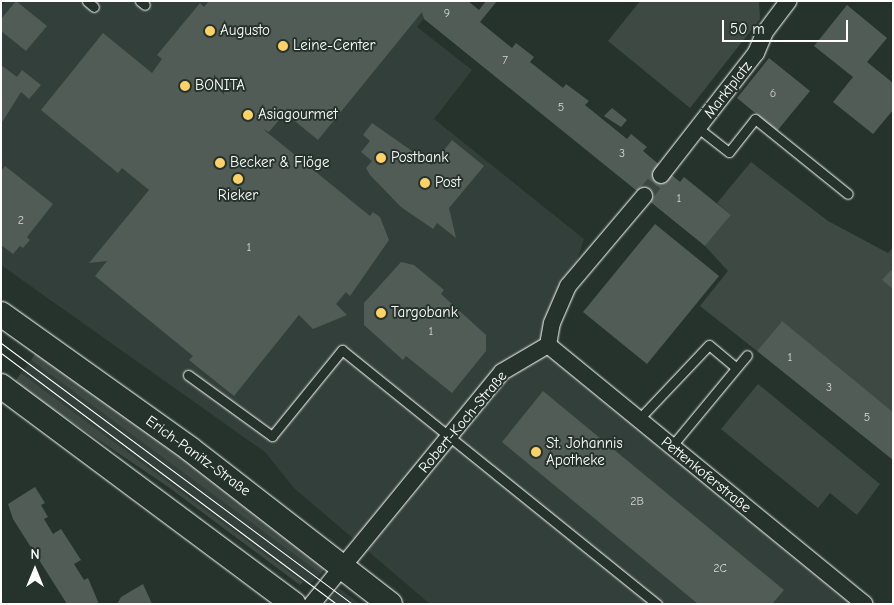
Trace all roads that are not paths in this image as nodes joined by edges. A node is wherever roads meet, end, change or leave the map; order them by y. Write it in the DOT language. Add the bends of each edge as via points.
graph roads {
  1 [pos="87,1"];
  2 [pos="788,1"];
  3 [pos="94,7"];
  4 [pos="698,128"];
  5 [pos="661,175"];
  6 [pos="848,194"];
  7 [pos="644,196"];
  8 [pos="1,314"];
  9 [pos="548,345"];
  10 [pos="747,355"];
  11 [pos="736,368"];
  12 [pos="188,375"];
  13 [pos="1,386"];
  14 [pos="638,420"];
  15 [pos="448,436"];
  16 [pos="671,447"];
  17 [pos="342,564"];
  18 [pos="294,604"];
  19 [pos="312,604"];
  20 [pos="390,604"];
  21 [pos="657,604"];
  22 [pos="864,604"];
  1 -- 3 [label="lane"];
  2 -- 4 [label="street, Marktplatz" via="765,32 756,54"];
  4 -- 5 [label="street, Marktplatz"];
  4 -- 6 [label="lane" via="729,152 755,120"];
  7 -- 9 [label="street" via="568,286 552,323"];
  8 -- 17 [label="main road, Erich-Panitz-Straße"];
  9 -- 14 [label="street, Pettenkoferstraße"];
  9 -- 15 [label="street, Robert-Koch-Straße" via="502,372"];
  10 -- 11 [label="lane"];
  11 -- 14 [label="lane" via="709,345"];
  11 -- 16 [label="lane"];
  12 -- 15 [label="lane" via="272,436 342,350"];
  13 -- 18 [label="main road"];
  14 -- 16 [label="street, Pettenkoferstraße"];
  15 -- 17 [label="street, Robert-Koch-Straße" via="358,553"];
  15 -- 21 [label="lane"];
  16 -- 22 [label="street, Pettenkoferstraße"];
  17 -- 19 [label="street, Robert-Koch-Straße"];
  17 -- 20 [label="main road, Erich-Panitz-Straße"];
}
